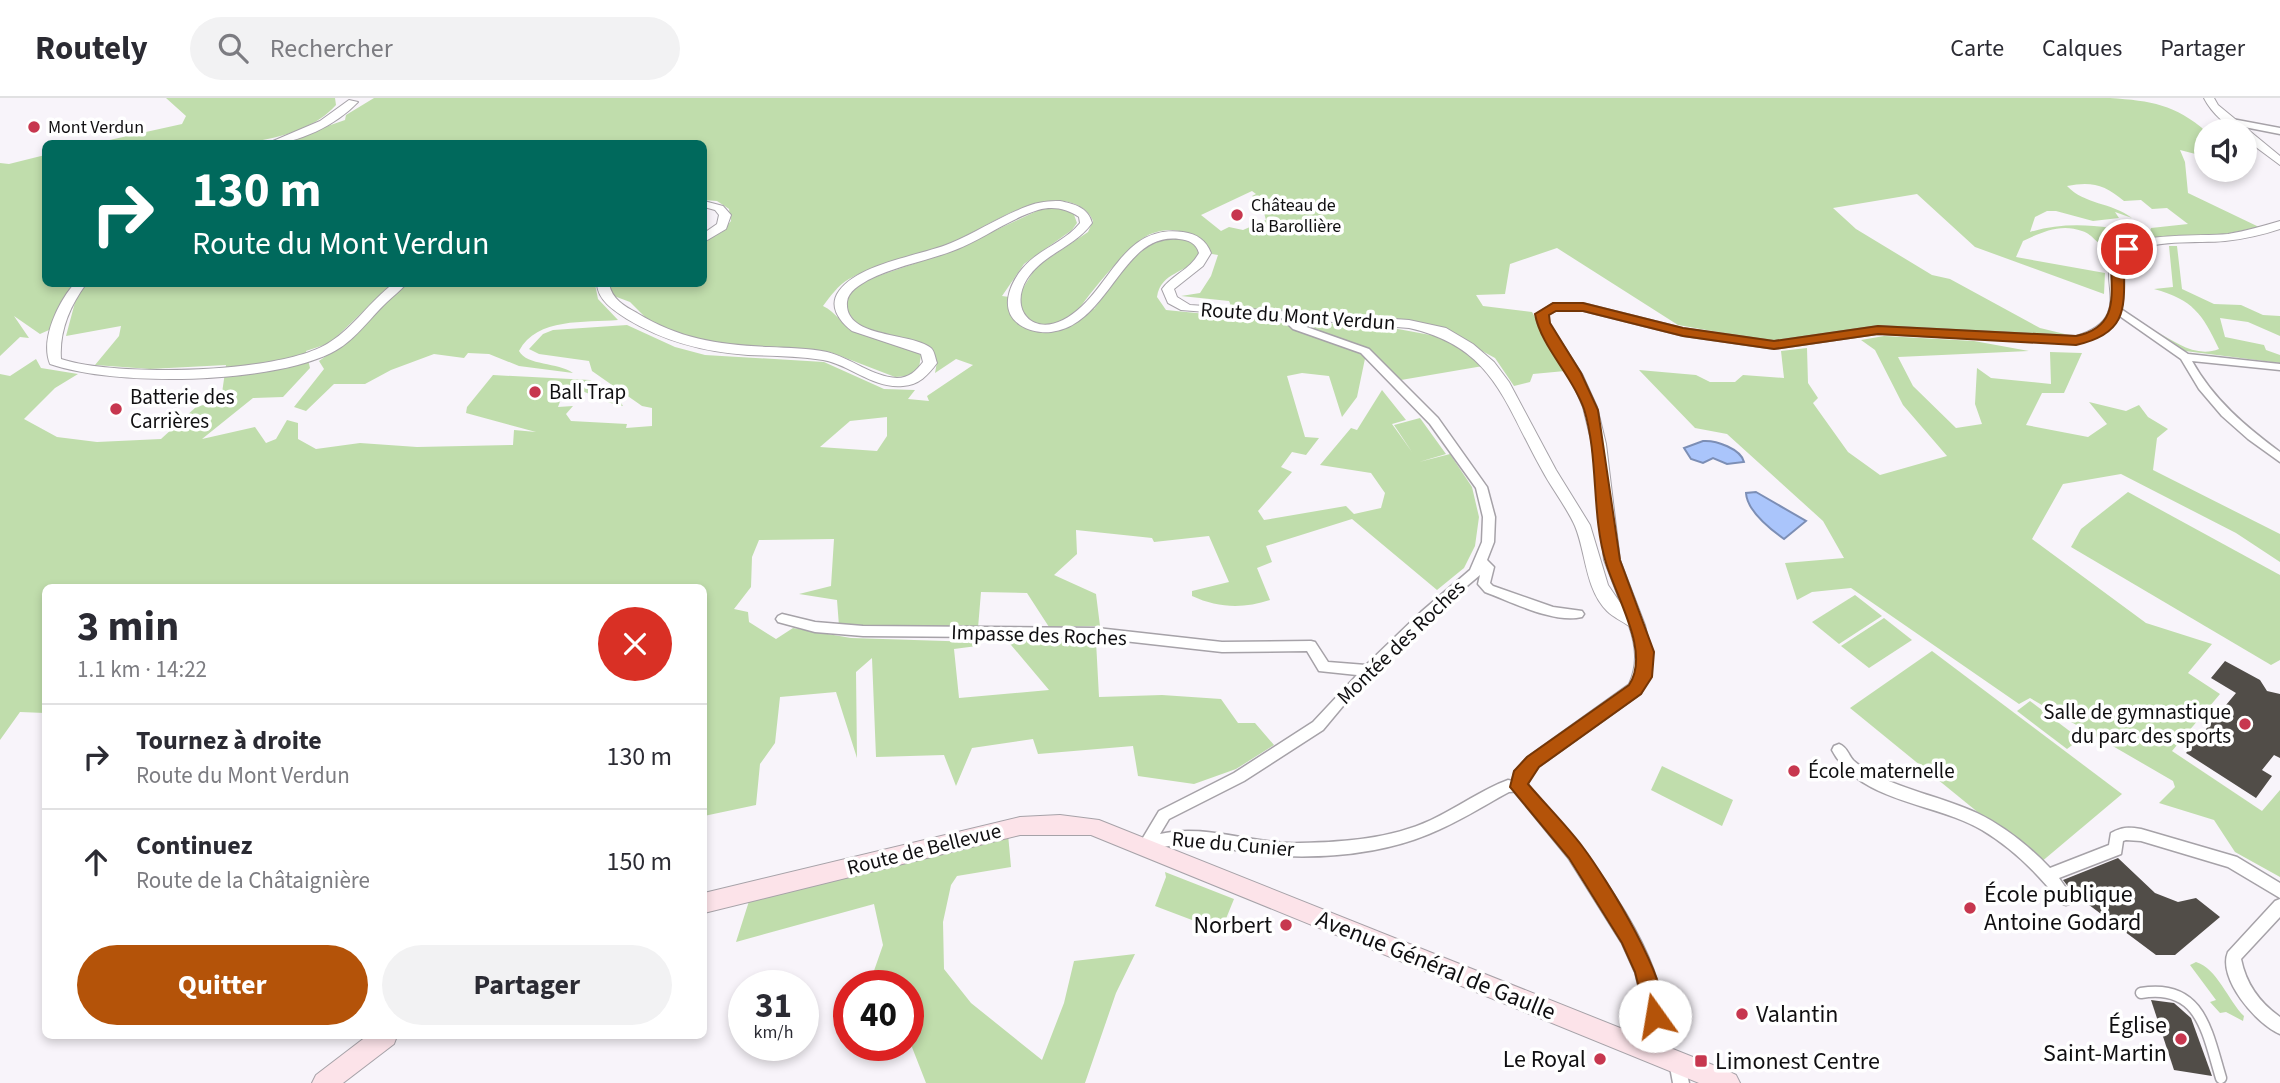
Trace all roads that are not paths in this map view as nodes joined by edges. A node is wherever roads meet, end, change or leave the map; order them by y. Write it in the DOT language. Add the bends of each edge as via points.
graph roads {
  1 [pos="2209,98"];
  2 [pos="355,99"];
  3 [pos="2228,119"];
  4 [pos="2257,127"];
  5 [pos="2280,131"];
  6 [pos="281,140"];
  7 [pos="2257,143"];
  8 [pos="2280,162"];
  9 [pos="707,205"];
  10 [pos="2280,225"];
  11 [pos="707,236"];
  12 [pos="78,287"];
  13 [pos="396,287"];
  14 [pos="604,287"];
  15 [pos="2118,310"];
  16 [pos="1284,316"];
  17 [pos="2185,357"];
  18 [pos="2280,367"];
  19 [pos="2280,458"];
  20 [pos="1481,562"];
  21 [pos="1578,614"];
  22 [pos="782,619"];
  23 [pos="1635,621"];
  24 [pos="1370,671"];
  25 [pos="1839,750"];
  26 [pos="1519,787"];
  27 [pos="1145,846"];
  28 [pos="2050,875"];
  29 [pos="2280,891"];
  30 [pos="2066,898"];
  31 [pos="707,901"];
  32 [pos="2280,906"];
  33 [pos="2141,993"];
  34 [pos="2280,1026"];
  35 [pos="382,1039"];
  36 [pos="1651,1052"];
  37 [pos="1679,1072"];
  38 [pos="2221,1078"];
  39 [pos="324,1083"];
  40 [pos="1728,1083"];
  1 -- 3 [label="street"];
  2 -- 6 [label="street" via="324,123"];
  4 -- 5 [label="street"];
  7 -- 8 [label="street"];
  9 -- 11 [label="street" via="725,215 722,226"];
  10 -- 15 [label="street" via="2127,249 2117,259"];
  12 -- 13 [label="street" via="66,304 55,338 55,361 79,370 144,374 234,369 310,357 335,346"];
  14 -- 16 [label="street, Route du Mont Verdun" via="608,299 619,308 687,344 724,351 825,356 891,383 908,383 918,379 930,363 927,352 856,328 840,307 844,290 860,279 944,251 1033,208 1057,204 1076,208 1086,223 1081,232 1044,253 1021,279 1011,301 1013,314 1020,321 1035,326 1066,324 1083,312 1140,246 1166,234 1196,240 1205,253 1168,289 1176,304"];
  15 -- 17 [label="street"];
  15 -- 23 [label="street" via="2103,331 2076,340 1878,330 1774,345 1683,332 1583,307 1544,311 1544,323 1591,410 1613,560"];
  16 -- 20 [label="street, Montée des Roches" via="1297,327 1366,351 1434,421 1481,488 1489,517"];
  16 -- 23 [label="street, Route du Mont Verdun" via="1409,324 1441,331 1489,365 1582,525 1600,586 1612,606"];
  17 -- 18 [label="street"];
  17 -- 19 [label="street" via="2205,391"];
  20 -- 21 [label="street" via="1488,567 1484,584 1489,589 1552,612"];
  20 -- 24 [label="street, Montée des Roches" via="1475,573"];
  22 -- 24 [label="street, Impasse des Roches" via="863,631 1097,633 1222,647 1311,646 1324,667"];
  23 -- 26 [label="street" via="1646,652 1644,677 1635,690 1533,762 1520,777"];
  24 -- 27 [label="street, Montée des Roches" via="1318,726 1239,777 1164,815"];
  25 -- 28 [label="street" via="1845,764 1901,793 1985,824"];
  26 -- 27 [label="street, Rue du Cunier" via="1508,786 1412,834 1359,847 1292,850 1180,836 1159,838"];
  26 -- 36 [label="street" via="1575,852 1629,937 1655,1016"];
  27 -- 31 [label="main road, Route de Bellevue" via="1092,826 1020,826"];
  27 -- 36 [label="main road, Avenue Général de Gaulle"];
  28 -- 29 [label="street" via="2116,849 2116,838 2126,833 2232,862"];
  28 -- 30 [label="street"];
  32 -- 34 [label="street" via="2233,957 2236,978 2256,1010"];
  33 -- 38 [label="street" via="2172,990 2188,998 2199,1015"];
  35 -- 39 [label="main road"];
  36 -- 37 [label="main road, Avenue Général de Gaulle"];
  37 -- 40 [label="main road, Avenue Général de Gaulle"];
}
